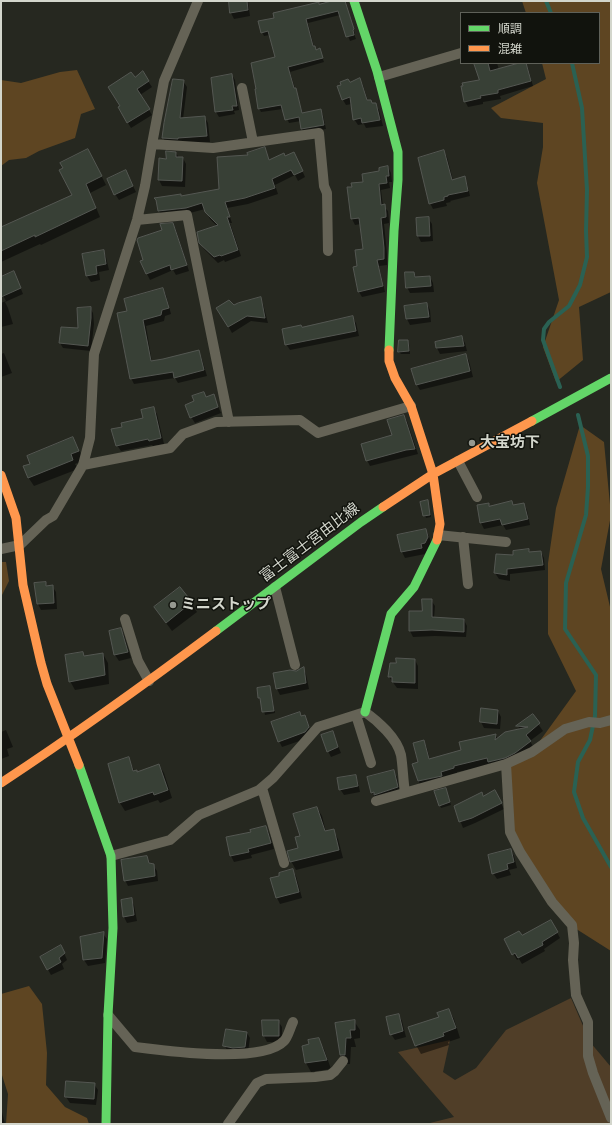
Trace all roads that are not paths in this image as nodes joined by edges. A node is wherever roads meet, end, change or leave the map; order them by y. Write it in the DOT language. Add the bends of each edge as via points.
graph roads {
  1 [pos="198,1"];
  2 [pos="354,1"];
  3 [pos="460,53"];
  4 [pos="379,77"];
  5 [pos="242,88"];
  6 [pos="253,142"];
  7 [pos="152,144"];
  8 [pos="137,220"];
  9 [pos="328,251"];
  10 [pos="611,378"];
  11 [pos="411,406"];
  12 [pos="229,422"];
  13 [pos="458,461"];
  14 [pos="83,465"];
  15 [pos="432,474"];
  16 [pos="1,475"];
  17 [pos="477,497"];
  18 [pos="438,535"];
  19 [pos="463,537"];
  20 [pos="506,542"];
  21 [pos="20,545"];
  22 [pos="1,549"];
  23 [pos="468,584"];
  24 [pos="275,587"];
  25 [pos="125,619"];
  26 [pos="294,665"];
  27 [pos="149,681"];
  28 [pos="361,713"];
  29 [pos="611,720"];
  30 [pos="69,738"];
  31 [pos="371,763"];
  32 [pos="506,764"];
  33 [pos="1,783"];
  34 [pos="262,788"];
  35 [pos="405,792"];
  36 [pos="376,801"];
  37 [pos="111,856"];
  38 [pos="284,863"];
  39 [pos="108,1015"];
  40 [pos="293,1022"];
  41 [pos="343,1060"];
  42 [pos="611,1118"];
  43 [pos="106,1124"];
  44 [pos="228,1124"];
  1 -- 7 [label="street" via="165,77"];
  2 -- 4 [label="street"];
  3 -- 4 [label="street"];
  4 -- 11 [label="street" via="398,152 389,361"];
  5 -- 6 [label="street"];
  6 -- 7 [label="street" via="213,148"];
  6 -- 9 [label="street" via="319,133 324,186 327,193"];
  7 -- 8 [label="street"];
  8 -- 12 [label="street" via="187,215"];
  8 -- 14 [label="street" via="94,354 90,438"];
  10 -- 13 [label="street, 富士富士宮由比線"];
  11 -- 12 [label="street" via="318,433 300,420"];
  11 -- 15 [label="street"];
  12 -- 14 [label="street" via="216,422 183,434 170,448"];
  13 -- 15 [label="street, 富士富士宮由比線"];
  13 -- 17 [label="street"];
  14 -- 21 [label="street" via="53,516"];
  15 -- 18 [label="street" via="438,503"];
  15 -- 24 [label="street, 富士富士宮由比線" via="361,522"];
  16 -- 21 [label="street" via="16,518"];
  18 -- 19 [label="street"];
  18 -- 28 [label="street" via="414,587 391,614"];
  19 -- 20 [label="street"];
  19 -- 23 [label="street"];
  21 -- 22 [label="street"];
  21 -- 30 [label="street" via="23,585 35,640 47,684"];
  24 -- 26 [label="street"];
  24 -- 27 [label="street, 富士富士宮由比線"];
  25 -- 27 [label="street" via="138,661"];
  27 -- 30 [label="street, 富士富士宮由比線"];
  28 -- 31 [label="street"];
  28 -- 34 [label="street" via="318,727 274,778"];
  28 -- 35 [label="street" via="380,723 401,753"];
  29 -- 32 [label="street" via="589,722 566,729 532,752"];
  30 -- 33 [label="street, 富士富士宮由比線"];
  30 -- 37 [label="street"];
  32 -- 35 [label="street"];
  32 -- 42 [label="street" via="510,832 552,902 572,925 576,994 588,1022 588,1056"];
  34 -- 37 [label="street" via="199,815 170,840"];
  34 -- 38 [label="street"];
  35 -- 36 [label="street"];
  37 -- 39 [label="street" via="113,928"];
  39 -- 40 [label="street" via="135,1047 194,1054 251,1054 269,1050 284,1041"];
  39 -- 43 [label="street"];
  41 -- 44 [label="street" via="330,1075 266,1079 257,1083"];
}
